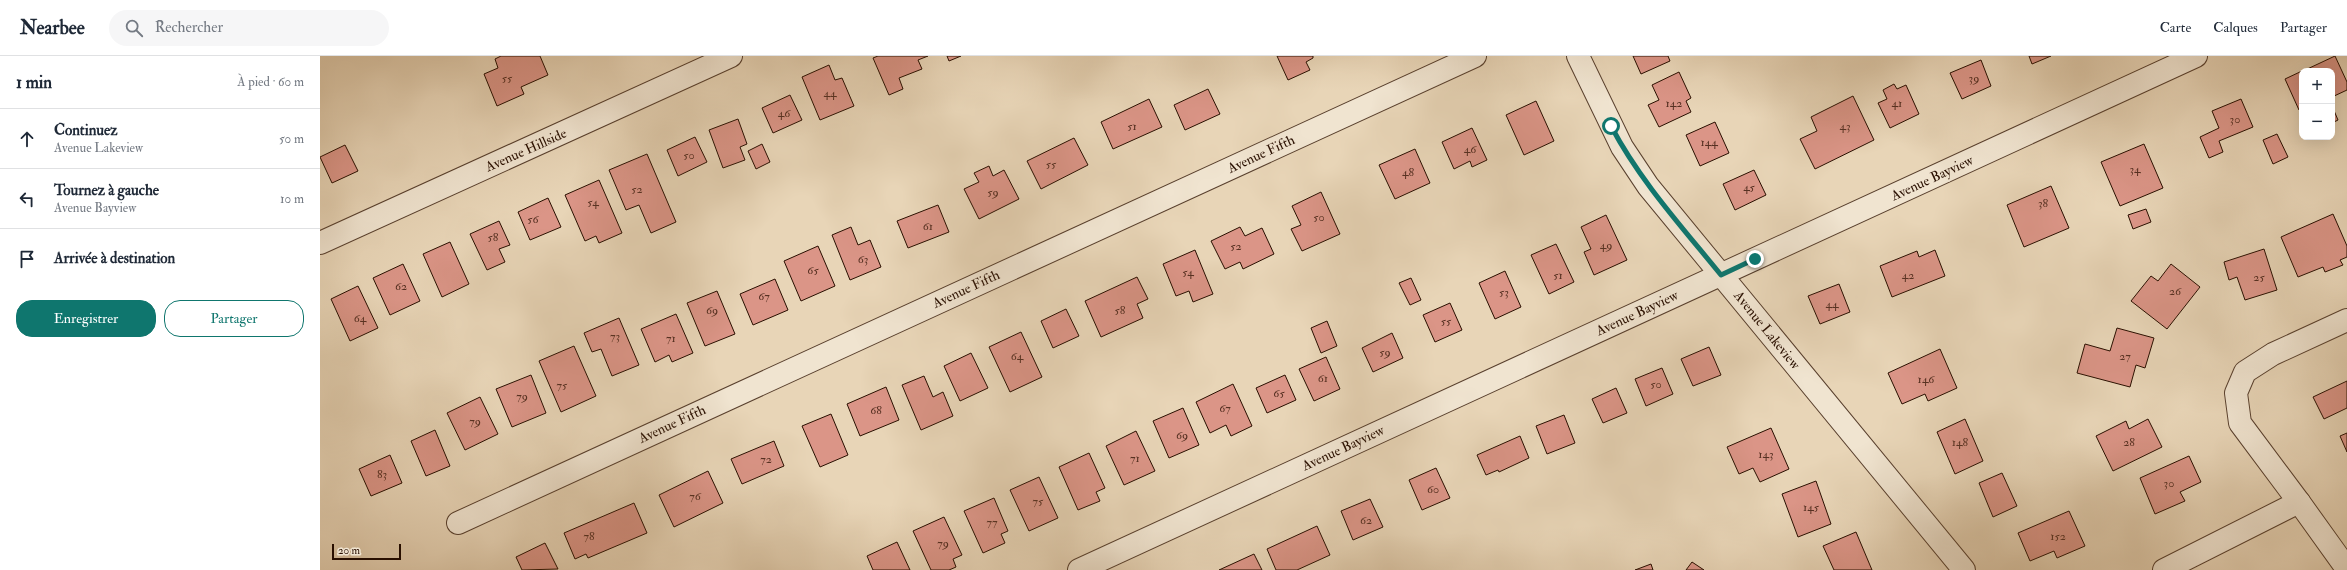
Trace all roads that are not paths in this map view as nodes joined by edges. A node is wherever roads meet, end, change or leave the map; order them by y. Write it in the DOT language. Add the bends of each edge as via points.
graph roads {
  1 [pos="732,56"];
  2 [pos="1475,56"];
  3 [pos="1578,56"];
  4 [pos="2196,56"];
  5 [pos="320,244"];
  6 [pos="1721,275"];
  7 [pos="2347,320"];
  8 [pos="2299,502"];
  9 [pos="458,523"];
  10 [pos="2347,569"];
  11 [pos="1079,570"];
  12 [pos="1964,570"];
  13 [pos="2164,570"];
  1 -- 5 [label="street, Avenue Hillside"];
  2 -- 9 [label="street, Avenue Fifth"];
  3 -- 6 [label="street, Avenue Lakeview" via="1626,154 1648,186"];
  4 -- 6 [label="street, Avenue Bayview"];
  6 -- 11 [label="street, Avenue Bayview"];
  6 -- 12 [label="street, Avenue Lakeview"];
  7 -- 8 [label="street" via="2267,357 2245,372 2236,393 2240,423"];
  8 -- 10 [label="street"];
  8 -- 13 [label="street"];
}
